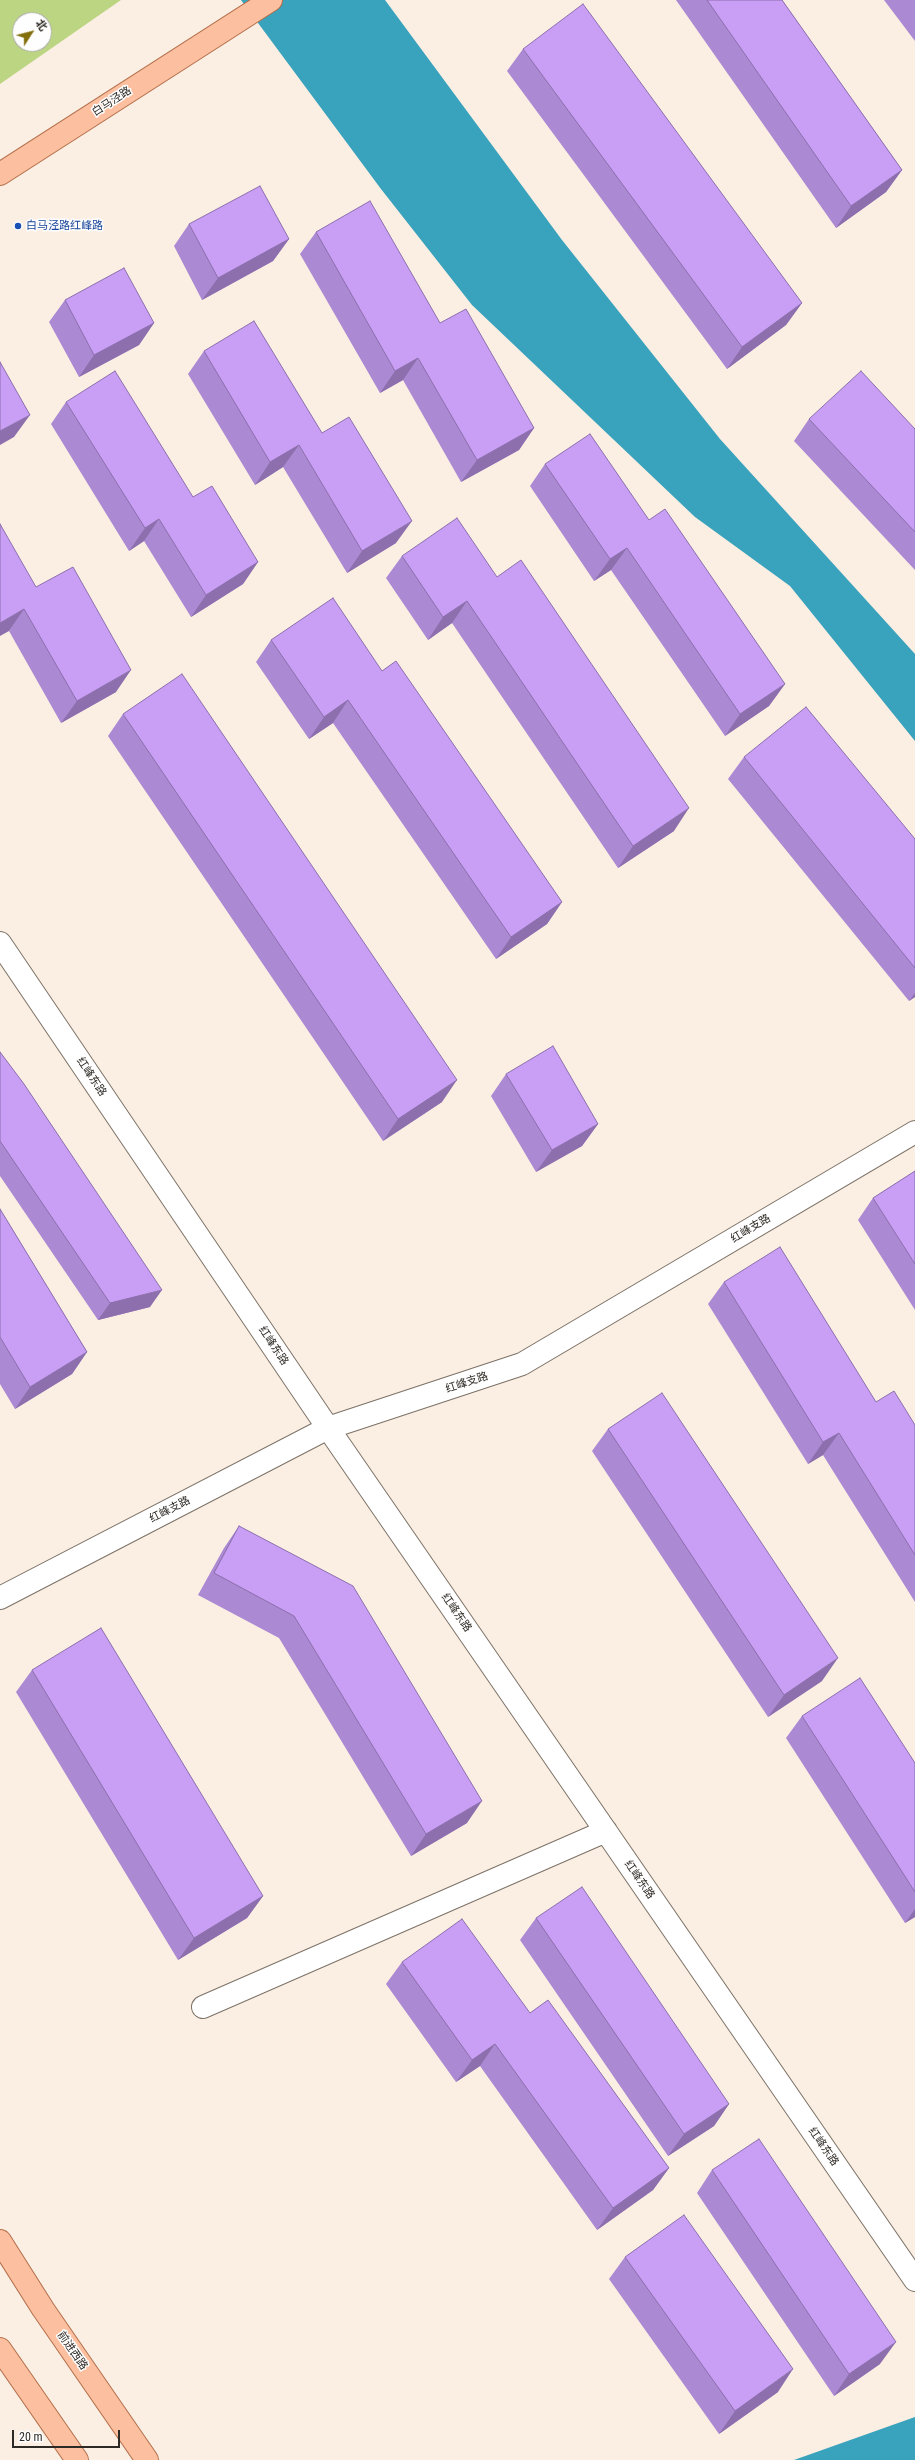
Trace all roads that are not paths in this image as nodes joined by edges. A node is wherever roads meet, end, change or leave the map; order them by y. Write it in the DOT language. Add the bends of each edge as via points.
graph roads {
  1 [pos="271,0"];
  2 [pos="0,174"];
  3 [pos="0,943"];
  4 [pos="915,1132"];
  5 [pos="328,1428"];
  6 [pos="0,1598"];
  7 [pos="606,1831"];
  8 [pos="203,2007"];
  9 [pos="0,2241"];
  10 [pos="915,2280"];
  11 [pos="0,2349"];
  12 [pos="77,2460"];
  13 [pos="147,2460"];
  1 -- 2 [label="main road, 白马泾路"];
  3 -- 5 [label="street, 红峰东路"];
  4 -- 5 [label="street, 红峰支路" via="522,1364"];
  5 -- 6 [label="street, 红峰支路"];
  5 -- 7 [label="street, 红峰东路"];
  7 -- 8 [label="street"];
  7 -- 10 [label="street, 红峰东路"];
  9 -- 13 [label="main road, 前进西路" via="43,2309"];
  11 -- 12 [label="main road"];
}
